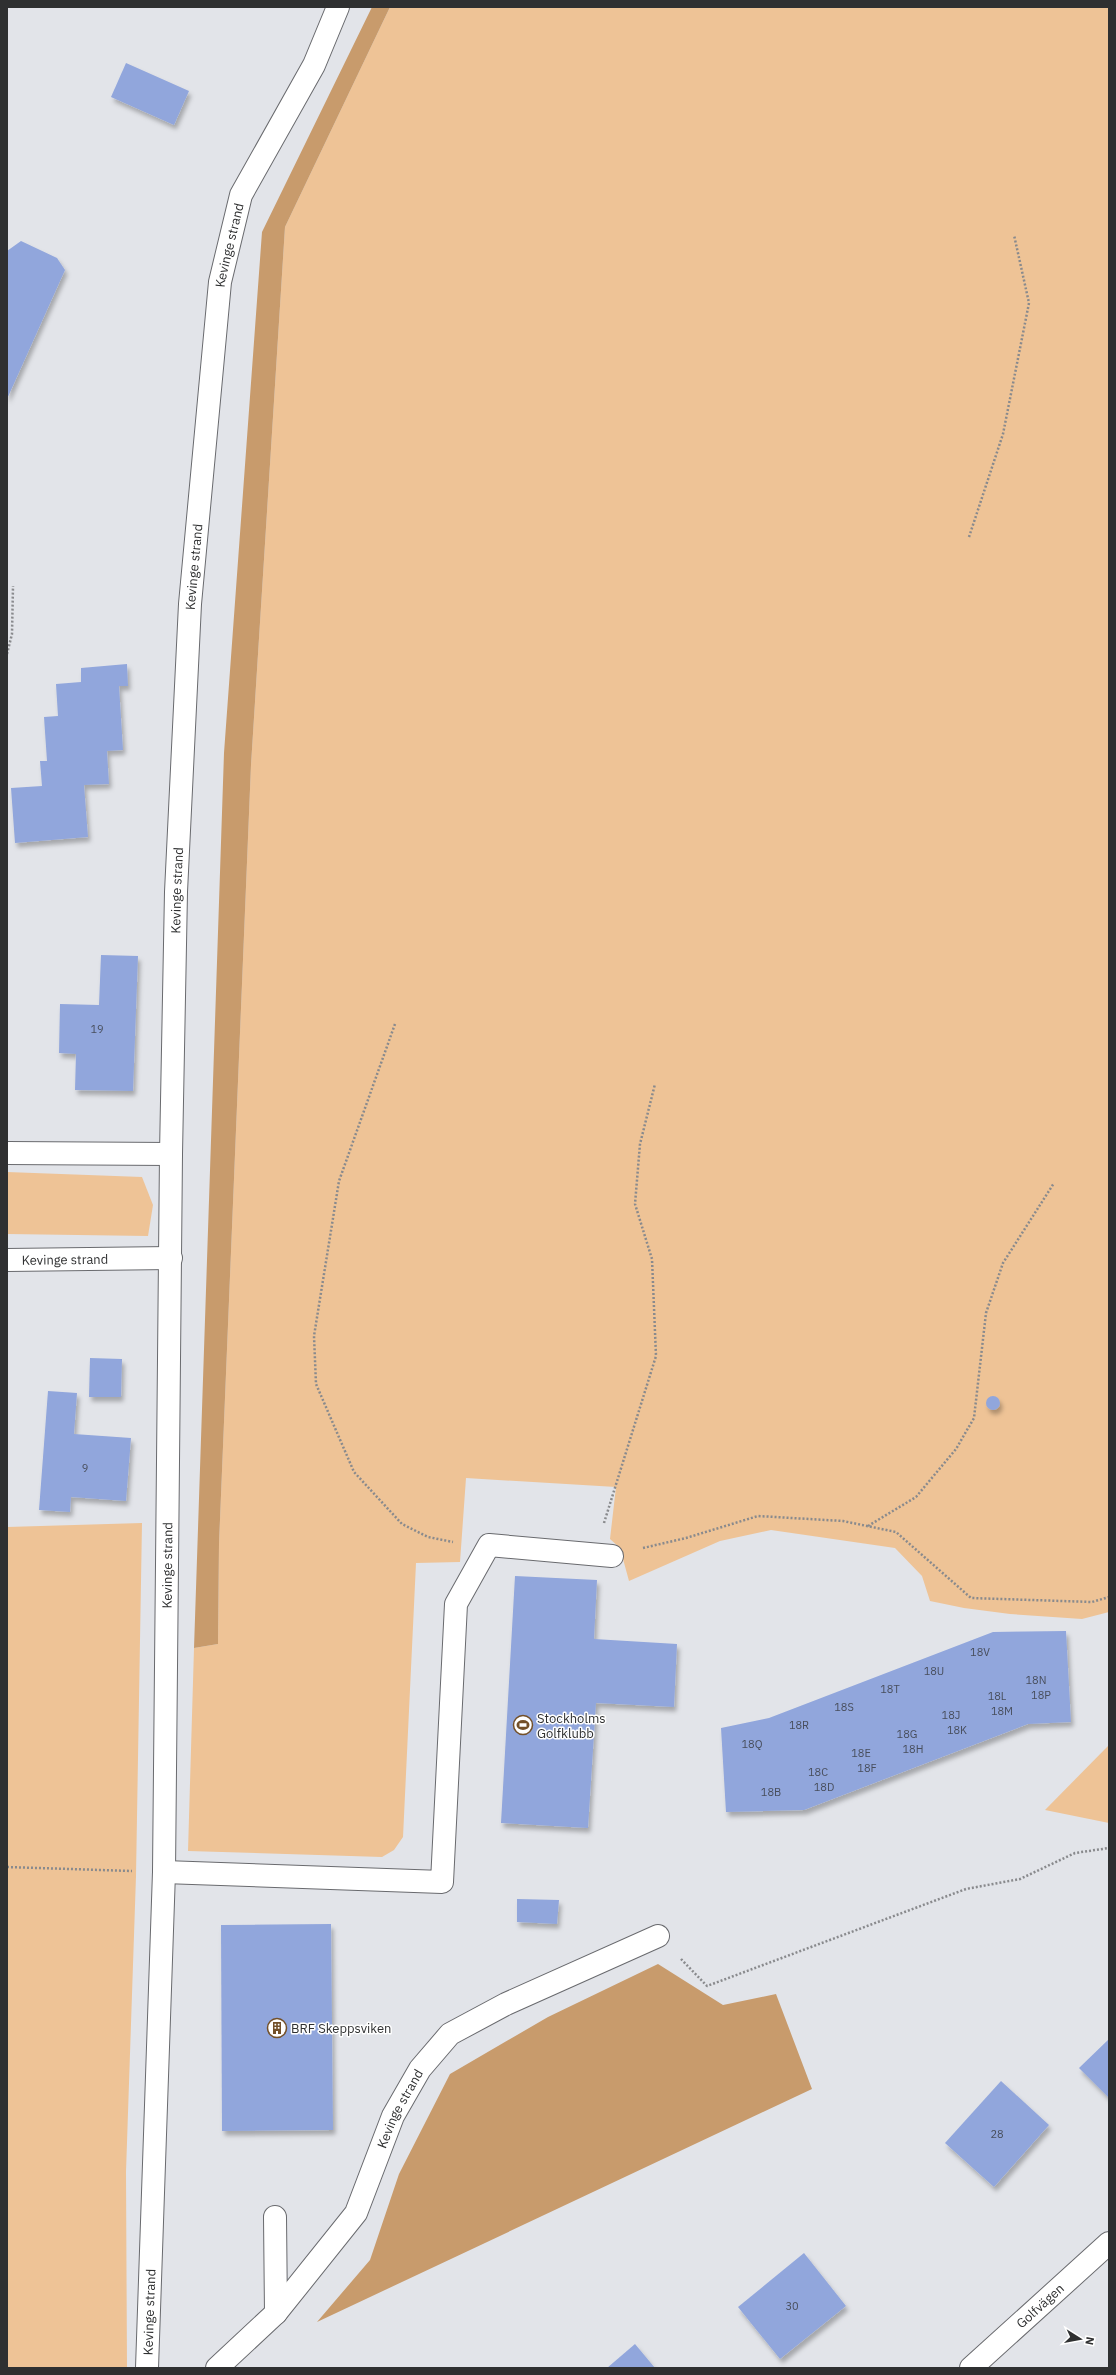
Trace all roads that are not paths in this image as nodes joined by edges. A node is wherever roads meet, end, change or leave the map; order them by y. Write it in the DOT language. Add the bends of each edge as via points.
graph roads {
  1 [pos="338,7"];
  2 [pos="7,1153"];
  3 [pos="171,1154"];
  4 [pos="171,1258"];
  5 [pos="7,1260"];
  6 [pos="602,1555"];
  7 [pos="164,1872"];
  8 [pos="658,1936"];
  9 [pos="275,2217"];
  10 [pos="1109,2243"];
  11 [pos="276,2313"];
  12 [pos="148,2368"];
  13 [pos="217,2368"];
  14 [pos="971,2368"];
  1 -- 3 [label="street, Kevinge strand" via="314,65 241,195 220,282 190,604 176,892"];
  2 -- 3 [label="street"];
  3 -- 4 [label="street, Kevinge strand"];
  4 -- 5 [label="street, Kevinge strand"];
  4 -- 7 [label="street, Kevinge strand"];
  6 -- 7 [label="street" via="490,1545 456,1604 442,1882"];
  7 -- 12 [label="street, Kevinge strand"];
  8 -- 11 [label="street, Kevinge strand" via="506,2004 450,2034 420,2069 393,2116 356,2213"];
  9 -- 11 [label="street"];
  10 -- 14 [label="street, Golfvägen"];
  11 -- 13 [label="street, Kevinge strand"];
}
